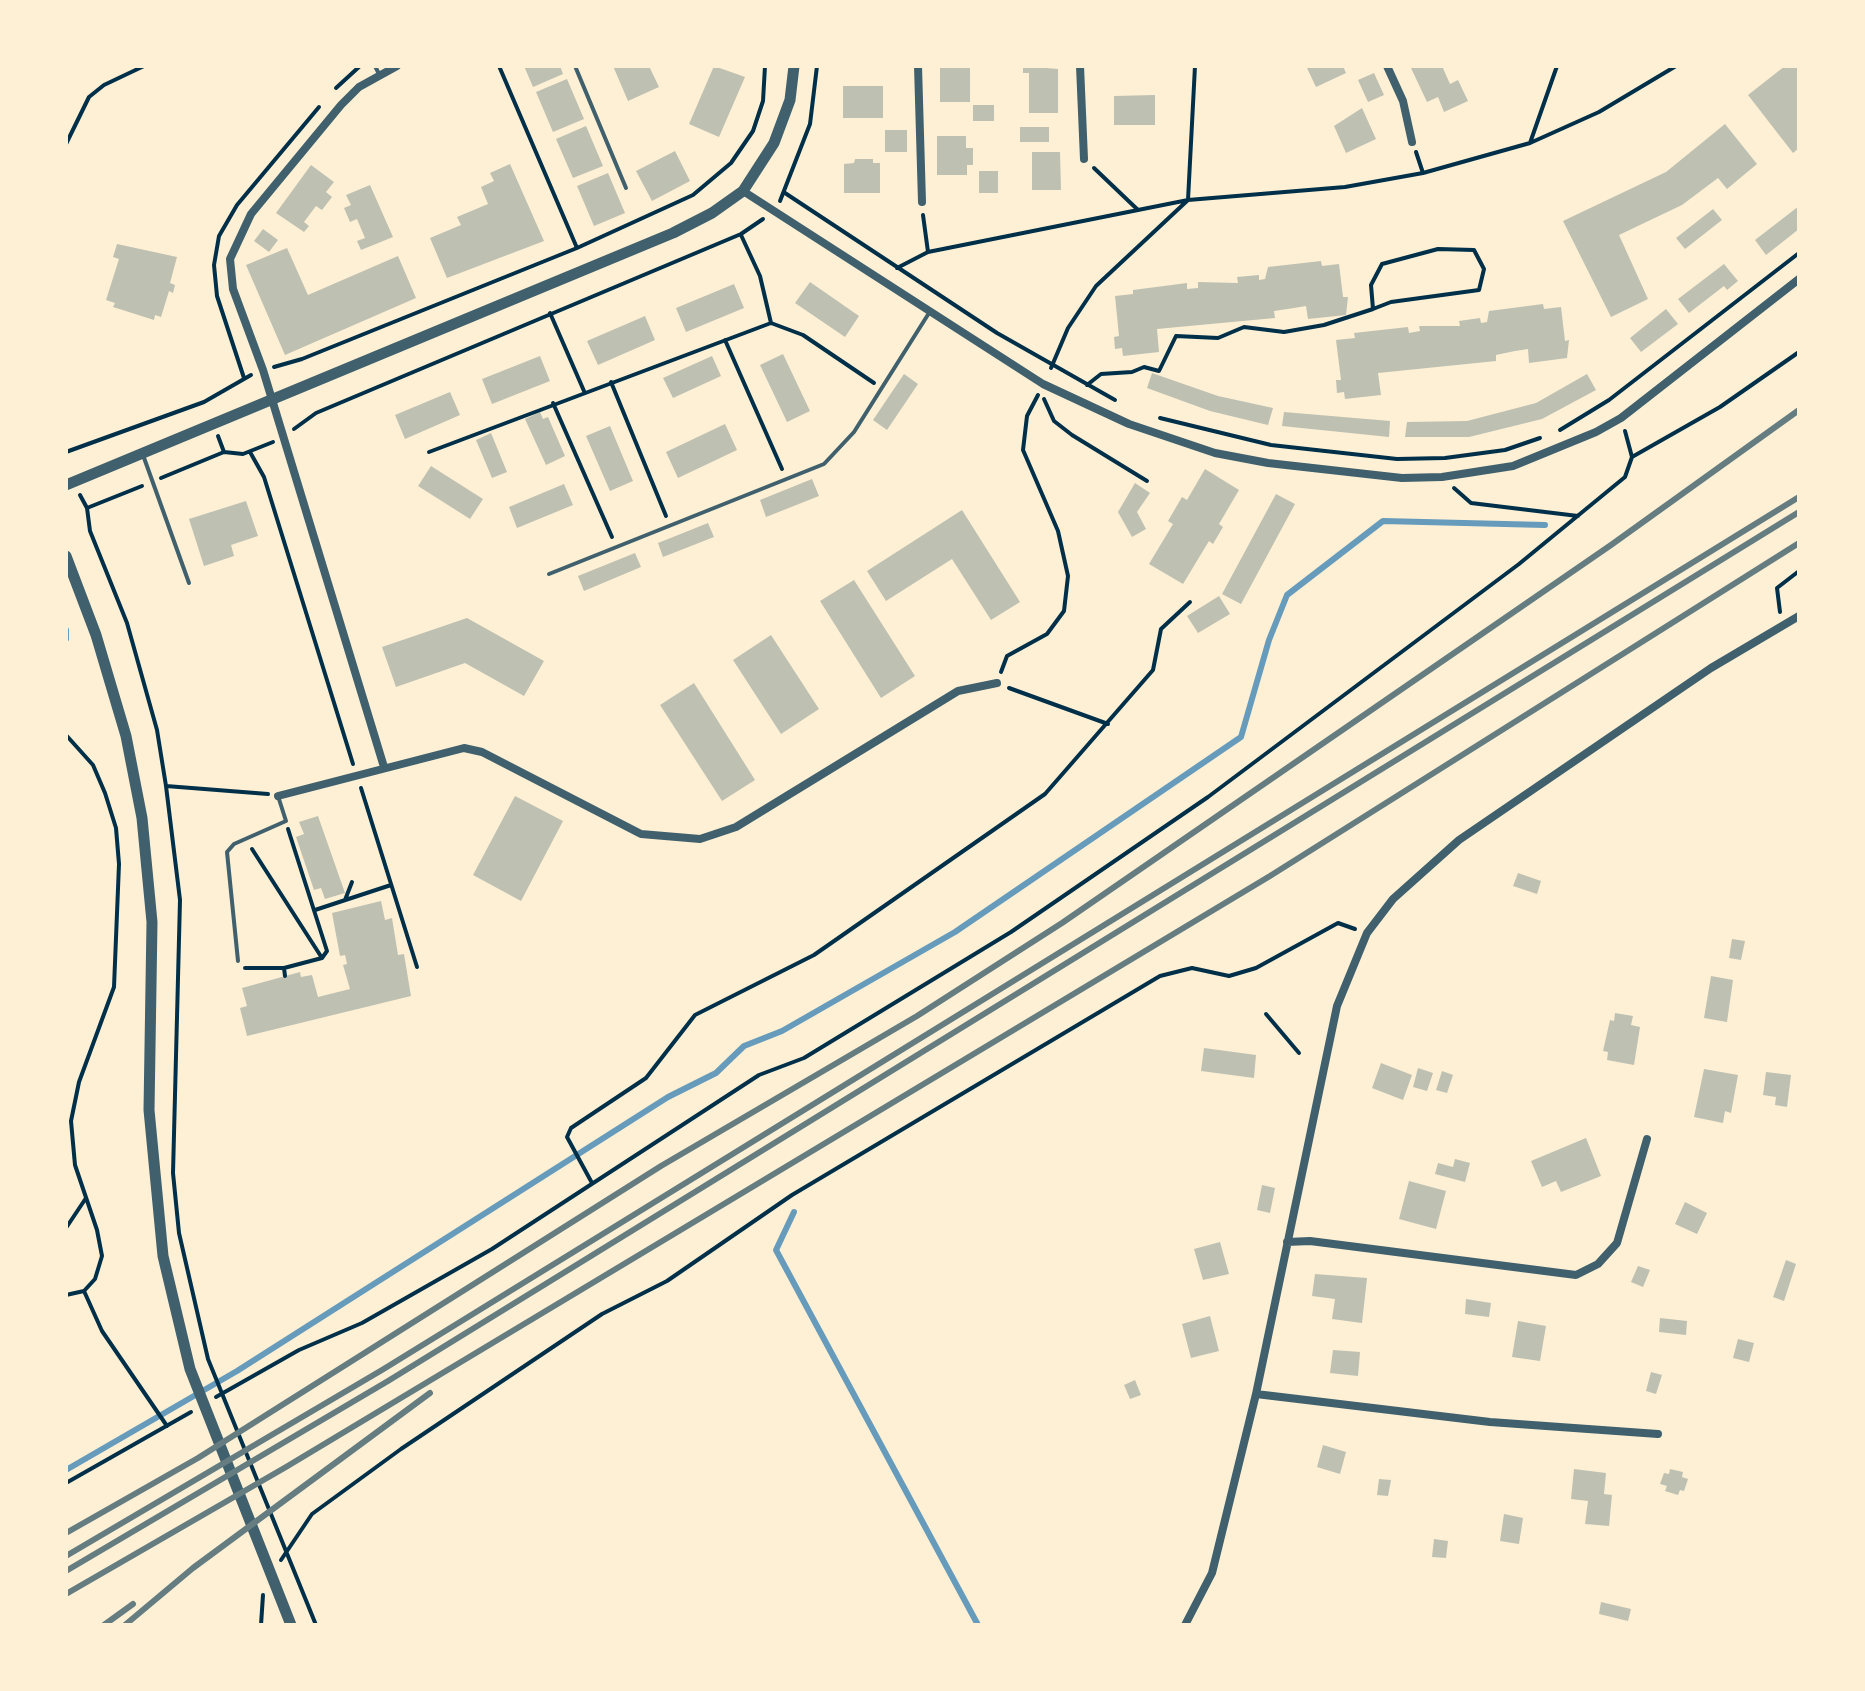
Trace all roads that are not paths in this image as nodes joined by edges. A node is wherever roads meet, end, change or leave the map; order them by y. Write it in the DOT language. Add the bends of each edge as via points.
graph roads {
  1 [pos="397,66"];
  2 [pos="575,66"];
  3 [pos="794,66"];
  4 [pos="918,66"];
  5 [pos="1080,66"];
  6 [pos="1387,66"];
  7 [pos="377,70"];
  8 [pos="1412,142"];
  9 [pos="1084,159"];
  10 [pos="626,188"];
  11 [pos="743,191"];
  12 [pos="922,202"];
  13 [pos="1799,279"];
  14 [pos="929,313"];
  15 [pos="269,399"];
  16 [pos="142,453"];
  17 [pos="66,485"];
  18 [pos="66,556"];
  19 [pos="549,574"];
  20 [pos="189,583"];
  21 [pos="1799,616"];
  22 [pos="997,683"];
  23 [pos="384,767"];
  24 [pos="278,796"];
  25 [pos="238,961"];
  26 [pos="1647,1139"];
  27 [pos="1287,1242"];
  28 [pos="1256,1394"];
  29 [pos="1658,1434"];
  30 [pos="291,1625"];
  31 [pos="1185,1625"];
  1 -- 7 [label="street"];
  2 -- 10 [label="lane"];
  3 -- 11 [label="street" via="790,100 774,143"];
  4 -- 12 [label="street"];
  5 -- 9 [label="street"];
  6 -- 8 [label="street" via="1403,101"];
  7 -- 15 [label="street" via="341,105 251,214 230,259 233,289"];
  11 -- 14 [label="street"];
  11 -- 15 [label="street" via="673,233"];
  13 -- 14 [label="street" via="1621,418 1513,466 1442,477 1402,478 1215,453 1129,424 1043,384"];
  14 -- 19 [label="lane" via="854,432 824,464"];
  15 -- 16 [label="street"];
  15 -- 23 [label="street"];
  16 -- 17 [label="street"];
  16 -- 20 [label="lane"];
  18 -- 30 [label="street" via="118,707 142,818 152,922 149,1110 163,1256 190,1369"];
  21 -- 27 [label="street" via="1711,668 1459,840 1393,899 1367,933 1337,1006"];
  22 -- 23 [label="street" via="958,691 736,827 700,839 641,834 482,752 464,748"];
  23 -- 24 [label="street"];
  24 -- 25 [label="lane" via="286,821 227,852"];
  26 -- 27 [label="street" via="1617,1243 1598,1264 1576,1275"];
  27 -- 28 [label="street"];
  28 -- 29 [label="street" via="1490,1422"];
  28 -- 31 [label="street" via="1212,1573"];
}
